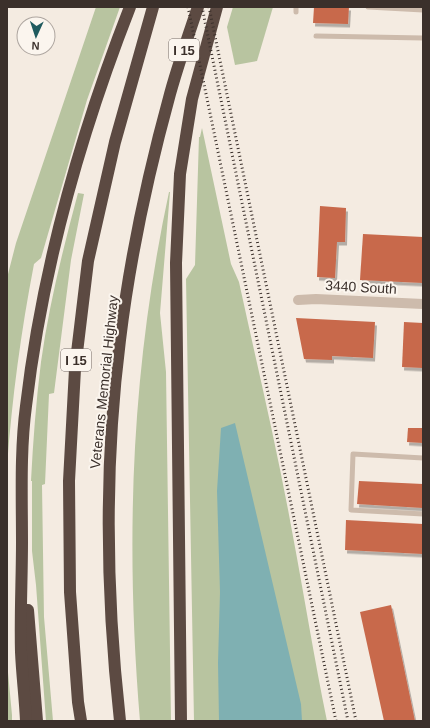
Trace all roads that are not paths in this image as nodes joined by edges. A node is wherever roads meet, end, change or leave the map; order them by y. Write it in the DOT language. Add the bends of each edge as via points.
graph roads {
  1 [pos="130,7"];
  2 [pos="153,7"];
  3 [pos="198,7"];
  4 [pos="217,7"];
  5 [pos="368,7"];
  6 [pos="423,10"];
  7 [pos="316,36"];
  8 [pos="423,38"];
  9 [pos="298,300"];
  10 [pos="423,304"];
  11 [pos="423,458"];
  12 [pos="423,514"];
  13 [pos="22,566"];
  14 [pos="26,721"];
  15 [pos="37,721"];
  16 [pos="81,721"];
  17 [pos="120,721"];
  18 [pos="181,721"];
  1 -- 13 [label="highway" via="93,109 72,180 38,324 23,444"];
  2 -- 16 [label="highway, Veterans Memorial Highway / I 15" via="115,142 88,262 74,369 69,481 70,592"];
  3 -- 17 [label="highway, Veterans Memorial Highway / I 15" via="170,93 145,198 130,271 120,340 109,478 112,635"];
  4 -- 18 [label="highway" via="192,100 180,174 176,263"];
  5 -- 6 [label="lane"];
  7 -- 8 [label="lane"];
  9 -- 10 [label="street, 3440 South"];
  11 -- 12 [label="lane" via="353,454 351,510"];
  13 -- 14 [label="highway" via="21,652"];
  13 -- 15 [label="highway" via="31,633"];
}
